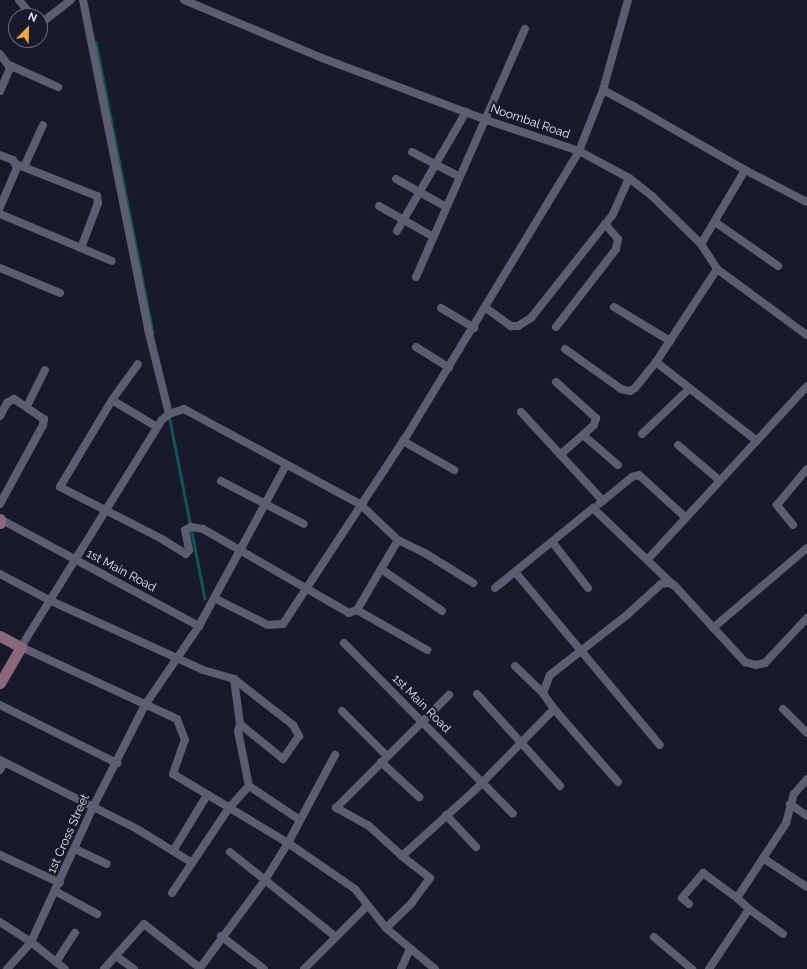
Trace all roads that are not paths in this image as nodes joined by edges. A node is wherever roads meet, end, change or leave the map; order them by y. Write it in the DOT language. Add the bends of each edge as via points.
graph roads {
  1 [pos="18,0"];
  2 [pos="71,0"];
  3 [pos="84,0"];
  4 [pos="184,0"];
  5 [pos="628,0"];
  6 [pos="25,8"];
  7 [pos="48,18"];
  8 [pos="526,29"];
  9 [pos="0,54"];
  10 [pos="9,65"];
  11 [pos="58,87"];
  12 [pos="603,90"];
  13 [pos="0,91"];
  14 [pos="466,112"];
  15 [pos="486,120"];
  16 [pos="43,125"];
  17 [pos="579,151"];
  18 [pos="412,152"];
  19 [pos="0,155"];
  20 [pos="16,164"];
  21 [pos="436,165"];
  22 [pos="24,167"];
  23 [pos="746,170"];
  24 [pos="456,175"];
  25 [pos="629,178"];
  26 [pos="396,179"];
  27 [pos="420,193"];
  28 [pos="807,202"];
  29 [pos="443,205"];
  30 [pos="379,206"];
  31 [pos="0,207"];
  32 [pos="0,214"];
  33 [pos="404,220"];
  34 [pos="715,222"];
  35 [pos="605,224"];
  36 [pos="397,231"];
  37 [pos="430,234"];
  38 [pos="701,244"];
  39 [pos="81,248"];
  40 [pos="112,261"];
  41 [pos="778,266"];
  42 [pos="0,268"];
  43 [pos="717,269"];
  44 [pos="416,277"];
  45 [pos="60,293"];
  46 [pos="614,307"];
  47 [pos="441,308"];
  48 [pos="486,308"];
  49 [pos="556,327"];
  50 [pos="474,328"];
  51 [pos="807,335"];
  52 [pos="670,341"];
  53 [pos="416,347"];
  54 [pos="565,349"];
  55 [pos="656,362"];
  56 [pos="138,364"];
  57 [pos="449,368"];
  58 [pos="45,370"];
  59 [pos="556,382"];
  60 [pos="807,386"];
  61 [pos="690,388"];
  62 [pos="112,400"];
  63 [pos="27,406"];
  64 [pos="521,412"];
  65 [pos="169,414"];
  66 [pos="0,416"];
  67 [pos="157,427"];
  68 [pos="642,434"];
  69 [pos="583,435"];
  70 [pos="403,441"];
  71 [pos="757,441"];
  72 [pos="678,445"];
  73 [pos="560,455"];
  74 [pos="286,465"];
  75 [pos="618,465"];
  76 [pos="807,468"];
  77 [pos="454,470"];
  78 [pos="719,480"];
  79 [pos="221,481"];
  80 [pos="603,502"];
  81 [pos="0,504"];
  82 [pos="265,504"];
  83 [pos="360,504"];
  84 [pos="594,508"];
  85 [pos="106,510"];
  86 [pos="685,517"];
  87 [pos="0,521"];
  88 [pos="304,524"];
  89 [pos="793,525"];
  90 [pos="398,540"];
  91 [pos="553,543"];
  92 [pos="807,548"];
  93 [pos="238,549"];
  94 [pos="74,559"];
  95 [pos="648,559"];
  96 [pos="381,569"];
  97 [pos="516,573"];
  98 [pos="0,574"];
  99 [pos="473,583"];
  100 [pos="674,585"];
  101 [pos="495,588"];
  102 [pos="588,588"];
  103 [pos="306,589"];
  104 [pos="214,598"];
  105 [pos="49,600"];
  106 [pos="357,610"];
  107 [pos="442,611"];
  108 [pos="807,618"];
  109 [pos="199,626"];
  110 [pos="713,628"];
  111 [pos="0,636"];
  112 [pos="344,643"];
  113 [pos="21,647"];
  114 [pos="427,650"];
  115 [pos="579,651"];
  116 [pos="178,658"];
  117 [pos="515,666"];
  118 [pos="234,679"];
  119 [pos="0,683"];
  120 [pos="543,693"];
  121 [pos="477,694"];
  122 [pos="449,695"];
  123 [pos="0,705"];
  124 [pos="145,705"];
  125 [pos="554,709"];
  126 [pos="783,709"];
  127 [pos="342,712"];
  128 [pos="421,721"];
  129 [pos="240,724"];
  130 [pos="807,733"];
  131 [pos="521,744"];
  132 [pos="660,744"];
  133 [pos="335,755"];
  134 [pos="384,759"];
  135 [pos="2,761"];
  136 [pos="117,763"];
  137 [pos="0,770"];
  138 [pos="807,779"];
  139 [pos="482,781"];
  140 [pos="618,782"];
  141 [pos="249,786"];
  142 [pos="560,786"];
  143 [pos="207,795"];
  144 [pos="419,797"];
  145 [pos="790,804"];
  146 [pos="93,807"];
  147 [pos="229,808"];
  148 [pos="512,814"];
  149 [pos="446,815"];
  150 [pos="807,816"];
  151 [pos="300,820"];
  152 [pos="288,843"];
  153 [pos="476,847"];
  154 [pos="75,849"];
  155 [pos="173,851"];
  156 [pos="230,852"];
  157 [pos="0,855"];
  158 [pos="402,856"];
  159 [pos="763,858"];
  160 [pos="191,862"];
  161 [pos="107,864"];
  162 [pos="265,880"];
  163 [pos="60,883"];
  164 [pos="807,887"];
  165 [pos="55,891"];
  166 [pos="172,893"];
  167 [pos="737,898"];
  168 [pos="689,904"];
  169 [pos="367,906"];
  170 [pos="749,909"];
  171 [pos="97,914"];
  172 [pos="0,922"];
  173 [pos="386,928"];
  174 [pos="75,933"];
  175 [pos="783,934"];
  176 [pos="221,936"];
  177 [pos="335,936"];
  178 [pos="654,937"];
  179 [pos="31,942"];
  180 [pos="410,949"];
  181 [pos="116,956"];
  182 [pos="56,962"];
  183 [pos="7,969"];
  184 [pos="65,969"];
  185 [pos="104,969"];
  186 [pos="134,969"];
  187 [pos="264,969"];
  188 [pos="304,969"];
  189 [pos="401,969"];
  190 [pos="435,969"];
  191 [pos="692,969"];
  192 [pos="709,969"];
  1 -- 6 [label="street"];
  2 -- 7 [label="street"];
  3 -- 65 [label="street" via="148,329"];
  4 -- 14 [label="street, Noombal Road" via="322,58"];
  5 -- 12 [label="street, Noombal Road"];
  8 -- 15 [label="street"];
  9 -- 10 [label="street"];
  10 -- 11 [label="street"];
  10 -- 13 [label="street"];
  12 -- 17 [label="street, Noombal Road"];
  12 -- 23 [label="street"];
  14 -- 15 [label="street, Noombal Road"];
  14 -- 21 [label="street"];
  15 -- 17 [label="street, Noombal Road"];
  15 -- 44 [label="street"];
  16 -- 22 [label="street"];
  17 -- 25 [label="street"];
  17 -- 48 [label="street"];
  18 -- 21 [label="street"];
  19 -- 20 [label="street"];
  20 -- 22 [label="street"];
  20 -- 31 [label="street" via="17,168"];
  21 -- 24 [label="street"];
  21 -- 27 [label="street"];
  22 -- 39 [label="street" via="97,196 98,203"];
  23 -- 28 [label="street"];
  23 -- 34 [label="street"];
  25 -- 35 [label="street" via="613,214"];
  25 -- 38 [label="street" via="653,197"];
  26 -- 27 [label="street"];
  27 -- 29 [label="street"];
  27 -- 33 [label="street"];
  30 -- 33 [label="street"];
  32 -- 39 [label="street"];
  33 -- 36 [label="street"];
  33 -- 37 [label="street"];
  34 -- 38 [label="street"];
  34 -- 41 [label="street"];
  35 -- 48 [label="street" via="524,323 511,326"];
  35 -- 49 [label="street" via="618,239 616,249"];
  38 -- 43 [label="street"];
  39 -- 40 [label="street"];
  42 -- 45 [label="street"];
  43 -- 51 [label="street"];
  43 -- 52 [label="street"];
  46 -- 52 [label="street"];
  47 -- 50 [label="street"];
  48 -- 50 [label="street"];
  50 -- 57 [label="street"];
  52 -- 55 [label="street"];
  53 -- 57 [label="street"];
  54 -- 55 [label="street" via="625,392 636,388"];
  55 -- 61 [label="street"];
  56 -- 62 [label="street"];
  57 -- 70 [label="street"];
  58 -- 63 [label="street"];
  59 -- 69 [label="street" via="596,418 594,425"];
  60 -- 71 [label="street"];
  61 -- 68 [label="street"];
  61 -- 71 [label="street"];
  62 -- 67 [label="street"];
  62 -- 85 [label="street" via="60,487"];
  63 -- 66 [label="street" via="14,399 10,400"];
  63 -- 81 [label="street" via="40,414 44,419 43,424"];
  64 -- 73 [label="street"];
  65 -- 67 [label="street"];
  65 -- 74 [label="street" via="184,409"];
  67 -- 85 [label="street"];
  69 -- 73 [label="street"];
  69 -- 75 [label="street"];
  70 -- 77 [label="street"];
  70 -- 83 [label="street"];
  71 -- 78 [label="street"];
  72 -- 78 [label="street"];
  73 -- 80 [label="street"];
  74 -- 82 [label="street, 1st Cross Street"];
  74 -- 83 [label="street"];
  76 -- 89 [label="street" via="778,505"];
  78 -- 86 [label="street"];
  79 -- 82 [label="street"];
  80 -- 84 [label="street"];
  80 -- 86 [label="street" via="632,477 639,475"];
  82 -- 88 [label="street"];
  82 -- 93 [label="street, 1st Cross Street"];
  83 -- 90 [label="street"];
  83 -- 103 [label="street"];
  84 -- 91 [label="street"];
  84 -- 95 [label="street"];
  85 -- 93 [label="street" via="186,554 189,550 185,530 191,527 203,529"];
  85 -- 94 [label="street"];
  86 -- 95 [label="street"];
  87 -- 94 [label="street, 1st Main Road"];
  90 -- 96 [label="street"];
  90 -- 99 [label="street" via="425,553"];
  91 -- 97 [label="street"];
  91 -- 102 [label="street"];
  92 -- 110 [label="street"];
  93 -- 103 [label="street"];
  93 -- 104 [label="street, 1st Cross Street"];
  94 -- 105 [label="street"];
  94 -- 109 [label="street, 1st Main Road"];
  95 -- 100 [label="street"];
  96 -- 106 [label="street"];
  96 -- 107 [label="street"];
  97 -- 101 [label="street"];
  97 -- 115 [label="street"];
  98 -- 105 [label="street"];
  100 -- 110 [label="street"];
  100 -- 115 [label="street" via="661,584 628,614"];
  103 -- 104 [label="street" via="283,624 277,626 268,625"];
  103 -- 106 [label="street" via="349,613"];
  104 -- 109 [label="street, 1st Cross Street"];
  105 -- 113 [label="street"];
  105 -- 116 [label="street"];
  106 -- 114 [label="street"];
  108 -- 110 [label="street" via="764,663 756,665 745,662"];
  109 -- 116 [label="street, 1st Cross Street"];
  111 -- 113 [label="street"];
  112 -- 128 [label="street, 1st Main Road"];
  113 -- 119 [label="street"];
  113 -- 124 [label="street"];
  115 -- 120 [label="street" via="550,675"];
  115 -- 132 [label="street"];
  116 -- 118 [label="street"];
  116 -- 124 [label="street, 1st Cross Street"];
  117 -- 120 [label="street"];
  118 -- 129 [label="street"];
  118 -- 129 [label="street" via="293,725 299,736 284,759"];
  120 -- 125 [label="street"];
  121 -- 131 [label="street"];
  122 -- 128 [label="street"];
  123 -- 136 [label="street"];
  124 -- 136 [label="street, 1st Cross Street"];
  124 -- 143 [label="street" via="177,719 185,740 173,774"];
  125 -- 131 [label="street"];
  125 -- 140 [label="street"];
  126 -- 130 [label="street"];
  127 -- 134 [label="street"];
  128 -- 134 [label="street"];
  128 -- 139 [label="street, 1st Main Road"];
  129 -- 141 [label="street" via="238,731"];
  131 -- 139 [label="street"];
  131 -- 142 [label="street"];
  133 -- 151 [label="street"];
  134 -- 144 [label="street"];
  134 -- 158 [label="street" via="336,808 368,826"];
  135 -- 137 [label="street"];
  135 -- 146 [label="street"];
  136 -- 146 [label="street, 1st Cross Street"];
  138 -- 145 [label="street" via="794,794"];
  139 -- 148 [label="street, 1st Main Road"];
  139 -- 149 [label="street"];
  141 -- 147 [label="street"];
  141 -- 151 [label="street"];
  143 -- 147 [label="street"];
  143 -- 155 [label="street"];
  145 -- 150 [label="street"];
  145 -- 159 [label="street" via="786,823"];
  146 -- 154 [label="street, 1st Cross Street"];
  146 -- 155 [label="street"];
  147 -- 152 [label="street"];
  147 -- 160 [label="street"];
  149 -- 153 [label="street"];
  149 -- 158 [label="street"];
  151 -- 152 [label="street"];
  152 -- 162 [label="street"];
  152 -- 169 [label="street" via="355,889"];
  154 -- 161 [label="street"];
  154 -- 163 [label="street, 1st Cross Street"];
  155 -- 160 [label="street"];
  156 -- 162 [label="street"];
  157 -- 163 [label="street"];
  158 -- 173 [label="street" via="430,878 411,904"];
  159 -- 164 [label="street"];
  159 -- 167 [label="street"];
  160 -- 166 [label="street"];
  162 -- 176 [label="street"];
  162 -- 177 [label="street"];
  163 -- 165 [label="street, 1st Cross Street"];
  165 -- 171 [label="street"];
  165 -- 179 [label="street, 1st Cross Street"];
  167 -- 168 [label="street" via="703,873 682,898"];
  167 -- 170 [label="street"];
  169 -- 173 [label="street"];
  169 -- 177 [label="street"];
  170 -- 175 [label="street"];
  170 -- 192 [label="street"];
  172 -- 179 [label="street"];
  173 -- 180 [label="street"];
  174 -- 182 [label="street"];
  176 -- 181 [label="street" via="200,968 144,924"];
  176 -- 187 [label="street"];
  177 -- 188 [label="street"];
  178 -- 191 [label="street"];
  179 -- 182 [label="street"];
  179 -- 183 [label="street, 1st Cross Street"];
  180 -- 189 [label="street"];
  180 -- 190 [label="street"];
  181 -- 185 [label="street"];
  181 -- 186 [label="street"];
  182 -- 184 [label="street"];
}
